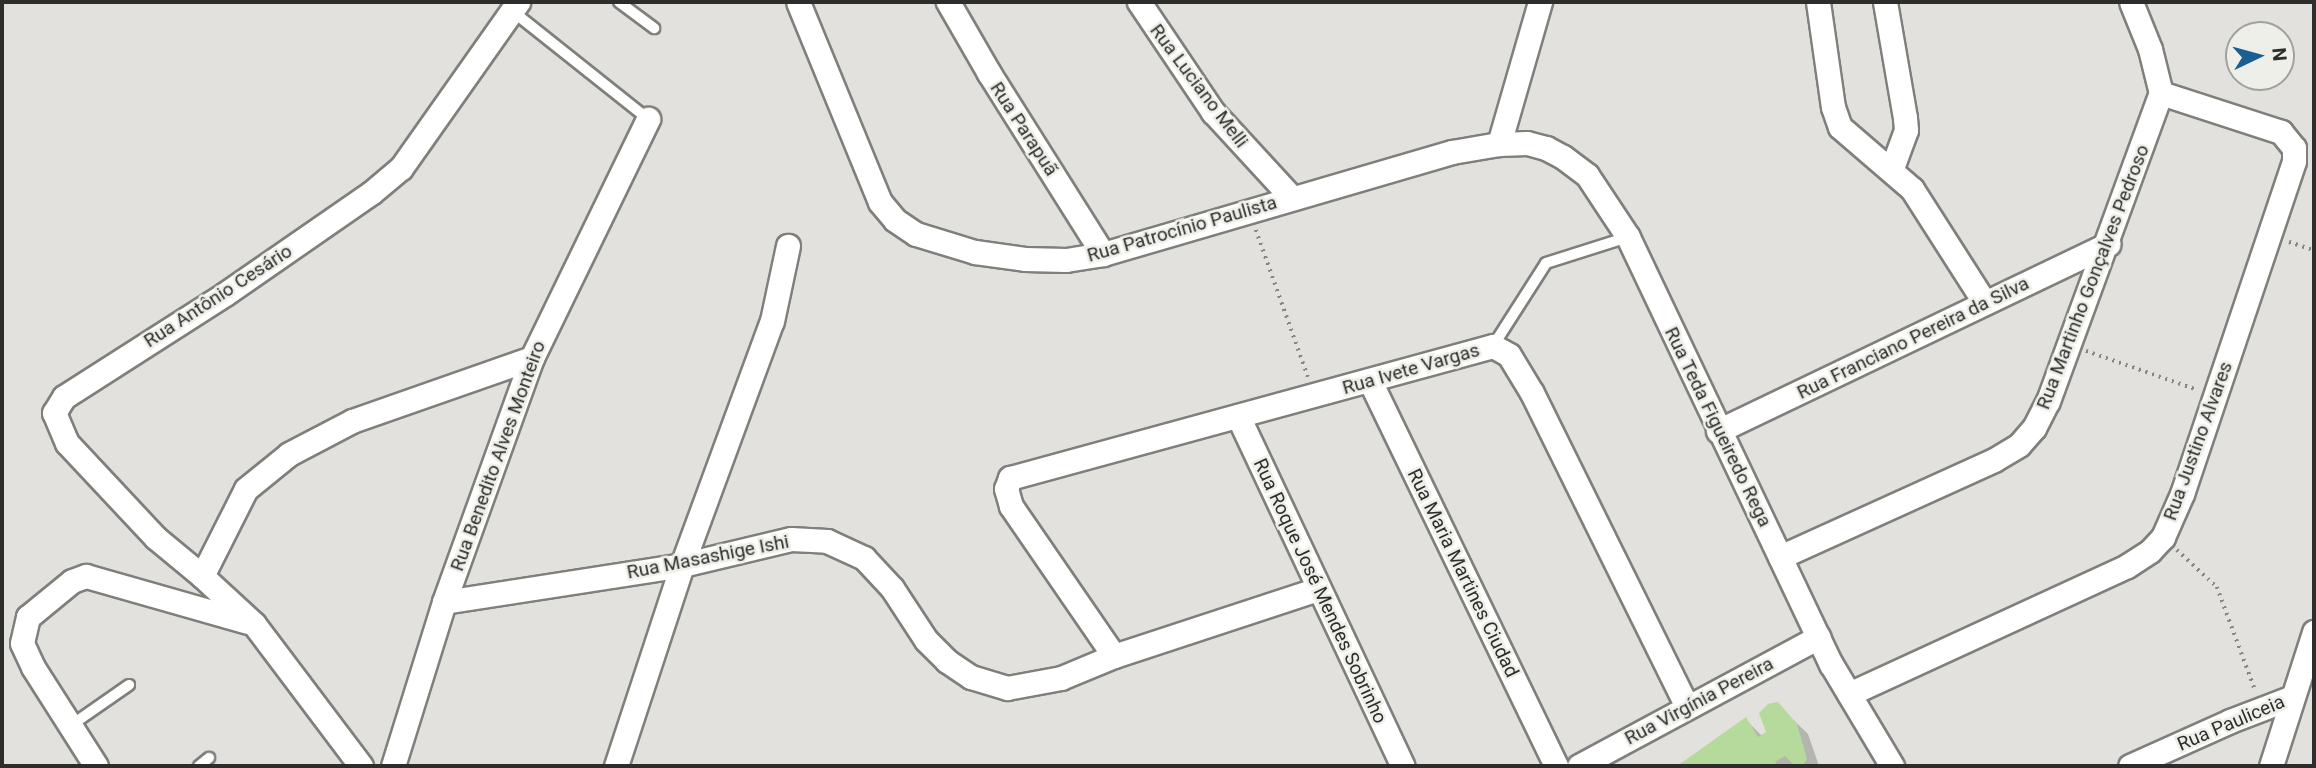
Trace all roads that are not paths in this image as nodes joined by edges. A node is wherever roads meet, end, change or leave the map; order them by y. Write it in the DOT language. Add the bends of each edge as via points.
graph roads {
  1 [pos="619,2"];
  2 [pos="798,2"];
  3 [pos="948,2"];
  4 [pos="1139,2"];
  5 [pos="1540,2"];
  6 [pos="1818,2"];
  7 [pos="1885,2"];
  8 [pos="2131,2"];
  9 [pos="515,6"];
  10 [pos="654,28"];
  11 [pos="2161,93"];
  12 [pos="648,119"];
  13 [pos="1499,144"];
  14 [pos="1892,168"];
  15 [pos="1292,198"];
  16 [pos="1628,237"];
  17 [pos="2108,244"];
  18 [pos="788,246"];
  19 [pos="1103,254"];
  20 [pos="1985,303"];
  21 [pos="1493,346"];
  22 [pos="532,358"];
  23 [pos="1370,381"];
  24 [pos="1238,416"];
  25 [pos="1718,431"];
  26 [pos="1780,557"];
  27 [pos="682,565"];
  28 [pos="202,576"];
  29 [pos="1318,589"];
  30 [pos="444,602"];
  31 [pos="254,624"];
  32 [pos="2314,632"];
  33 [pos="1819,637"];
  34 [pos="1114,656"];
  35 [pos="129,685"];
  36 [pos="1849,694"];
  37 [pos="2293,697"];
  38 [pos="1687,707"];
  39 [pos="70,726"];
  40 [pos="209,758"];
  41 [pos="96,766"];
  42 [pos="199,766"];
  43 [pos="361,766"];
  44 [pos="393,766"];
  45 [pos="616,766"];
  46 [pos="1403,766"];
  47 [pos="1556,766"];
  48 [pos="1579,766"];
  49 [pos="1892,766"];
  50 [pos="2130,766"];
  51 [pos="2271,766"];
  1 -- 10 [label="lane"];
  2 -- 19 [label="street, Rua Patrocínio Paulista" via="876,194 895,220 916,234 975,252 1066,260"];
  3 -- 19 [label="street, Rua Parapuã"];
  4 -- 15 [label="street, Rua Luciano Melli" via="1213,111"];
  5 -- 13 [label="street"];
  6 -- 14 [label="street" via="1840,127"];
  7 -- 14 [label="street" via="1906,118"];
  8 -- 11 [label="street"];
  9 -- 12 [label="lane"];
  9 -- 28 [label="street, Rua Antônio Cesário" via="401,168 225,294 64,397 54,413 67,443 156,538"];
  11 -- 17 [label="street, Rua Martinho Gonçalves Pedroso"];
  11 -- 36 [label="street, Rua Justino Alvares" via="2281,132 2289,139 2294,161 2182,494 2163,537 2127,566"];
  12 -- 22 [label="street, Rua Benedito Alves Monteiro"];
  13 -- 15 [label="street, Rua Patrocínio Paulista" via="1452,152"];
  13 -- 16 [label="street, Rua Teda Figueiredo Rega" via="1527,143 1563,157 1587,175"];
  14 -- 20 [label="street" via="1931,215"];
  15 -- 19 [label="street, Rua Patrocínio Paulista"];
  16 -- 21 [label="lane" via="1546,263"];
  16 -- 25 [label="street, Rua Teda Figueiredo Rega"];
  17 -- 20 [label="street, Rua Franciano Pereira da Silva"];
  17 -- 26 [label="street, Rua Martinho Gonçalves Pedroso" via="2048,401 2019,445"];
  18 -- 27 [label="street" via="772,321"];
  20 -- 25 [label="street, Rua Franciano Pereira da Silva"];
  21 -- 23 [label="street, Rua Ivete Vargas"];
  21 -- 38 [label="street, Rua Ivete Vargas" via="1509,355 1532,393"];
  22 -- 28 [label="street" via="352,421 289,454 246,489"];
  22 -- 30 [label="street, Rua Benedito Alves Monteiro"];
  23 -- 24 [label="street, Rua Ivete Vargas"];
  23 -- 47 [label="street, Rua Maria Martines Ciudad"];
  24 -- 29 [label="street, Rua Roque José Mendes Sobrinho"];
  24 -- 34 [label="street, Rua Ivete Vargas" via="1011,478 1006,489 1011,506"];
  25 -- 26 [label="street, Rua Teda Figueiredo Rega"];
  26 -- 33 [label="street, Rua Teda Figueiredo Rega"];
  27 -- 30 [label="street, Rua Masashige Ishi"];
  27 -- 34 [label="street, Rua Masashige Ishi" via="791,539 827,541 864,558 892,588 926,640 971,677 1007,688 1030,686"];
  27 -- 45 [label="street"];
  28 -- 31 [label="street"];
  29 -- 34 [label="street, Rua Masashige Ishi"];
  29 -- 46 [label="street, Rua Roque José Mendes Sobrinho"];
  30 -- 44 [label="street, Rua Benedito Alves Monteiro"];
  31 -- 39 [label="street" via="109,581 86,576 72,581 29,617 22,643"];
  31 -- 43 [label="street"];
  32 -- 37 [label="street"];
  33 -- 36 [label="street, Rua Teda Figueiredo Rega"];
  33 -- 38 [label="street, Rua Virgínia Pereira"];
  35 -- 39 [label="lane"];
  36 -- 49 [label="street, Rua Teda Figueiredo Rega"];
  37 -- 50 [label="street, Rua Pauliceia"];
  37 -- 51 [label="street"];
  38 -- 48 [label="street, Rua Virgínia Pereira"];
  39 -- 41 [label="street"];
  40 -- 42 [label="lane"];
}
